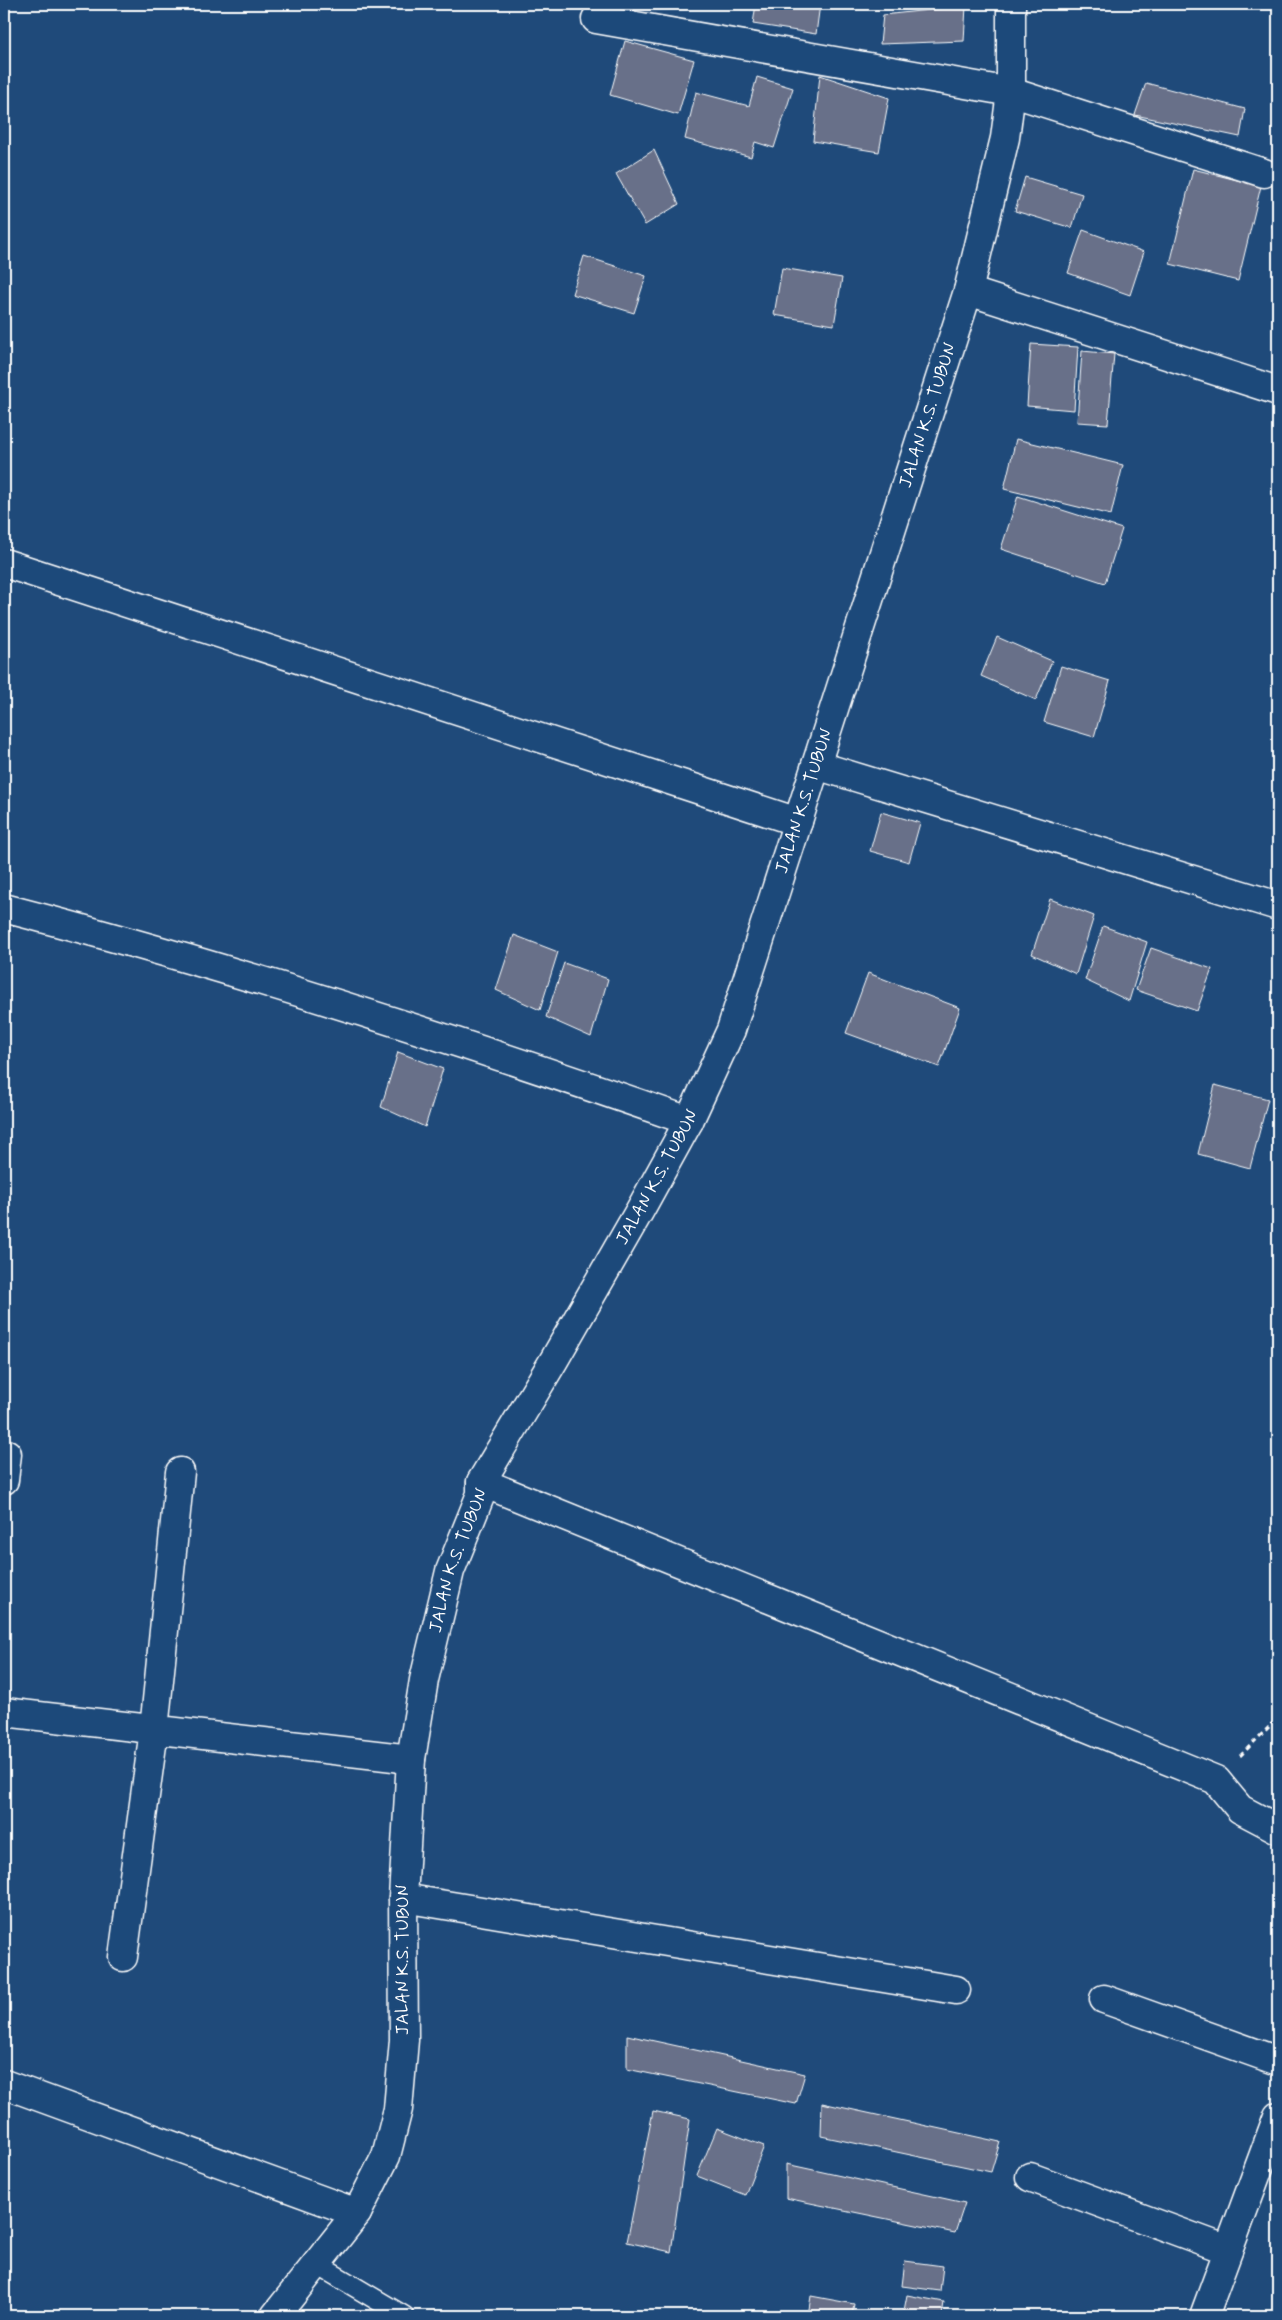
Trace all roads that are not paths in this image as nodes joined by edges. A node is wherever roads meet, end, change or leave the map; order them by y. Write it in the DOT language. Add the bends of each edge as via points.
graph roads {
  1 [pos="1011,4"];
  2 [pos="596,19"];
  3 [pos="1011,92"];
  4 [pos="1264,173"];
  5 [pos="968,291"];
  6 [pos="1278,391"];
  7 [pos="4,563"];
  8 [pos="816,765"];
  9 [pos="798,822"];
  10 [pos="1278,906"];
  11 [pos="4,908"];
  12 [pos="689,1121"];
  13 [pos="180,1472"];
  14 [pos="480,1482"];
  15 [pos="4,1712"];
  16 [pos="154,1730"];
  17 [pos="411,1759"];
  18 [pos="1278,1829"];
  19 [pos="403,1898"];
  20 [pos="123,1957"];
  21 [pos="956,1990"];
  22 [pos="1104,1998"];
  23 [pos="1278,2061"];
  24 [pos="4,2084"];
  25 [pos="1278,2116"];
  26 [pos="1030,2177"];
  27 [pos="356,2214"];
  28 [pos="1228,2250"];
  29 [pos="318,2265"];
  30 [pos="275,2316"];
  31 [pos="404,2316"];
  32 [pos="1204,2316"];
  1 -- 3 [label="street, JALAN K.S. TUBUN"];
  2 -- 3 [label="street"];
  3 -- 4 [label="street"];
  3 -- 5 [label="street, JALAN K.S. TUBUN" via="1005,138"];
  5 -- 6 [label="street"];
  5 -- 8 [label="street, JALAN K.S. TUBUN"];
  7 -- 9 [label="street"];
  8 -- 9 [label="street, JALAN K.S. TUBUN"];
  8 -- 10 [label="street"];
  9 -- 12 [label="street, JALAN K.S. TUBUN" via="731,1030"];
  11 -- 12 [label="street" via="97,932 532,1066"];
  12 -- 14 [label="street, JALAN K.S. TUBUN" via="554,1360"];
  13 -- 16 [label="street"];
  14 -- 17 [label="street, JALAN K.S. TUBUN" via="481,1494 450,1571 424,1680"];
  14 -- 18 [label="street" via="1216,1780 1240,1809"];
  15 -- 16 [label="street"];
  16 -- 17 [label="street"];
  16 -- 20 [label="street"];
  17 -- 19 [label="street, JALAN K.S. TUBUN"];
  19 -- 21 [label="street"];
  19 -- 27 [label="street, JALAN K.S. TUBUN" via="404,2040 398,2109 386,2156"];
  22 -- 23 [label="street"];
  24 -- 27 [label="street"];
  25 -- 28 [label="street"];
  26 -- 28 [label="street"];
  27 -- 29 [label="street, JALAN K.S. TUBUN"];
  28 -- 32 [label="street"];
  29 -- 30 [label="street, JALAN K.S. TUBUN"];
  29 -- 31 [label="lane"];
}
